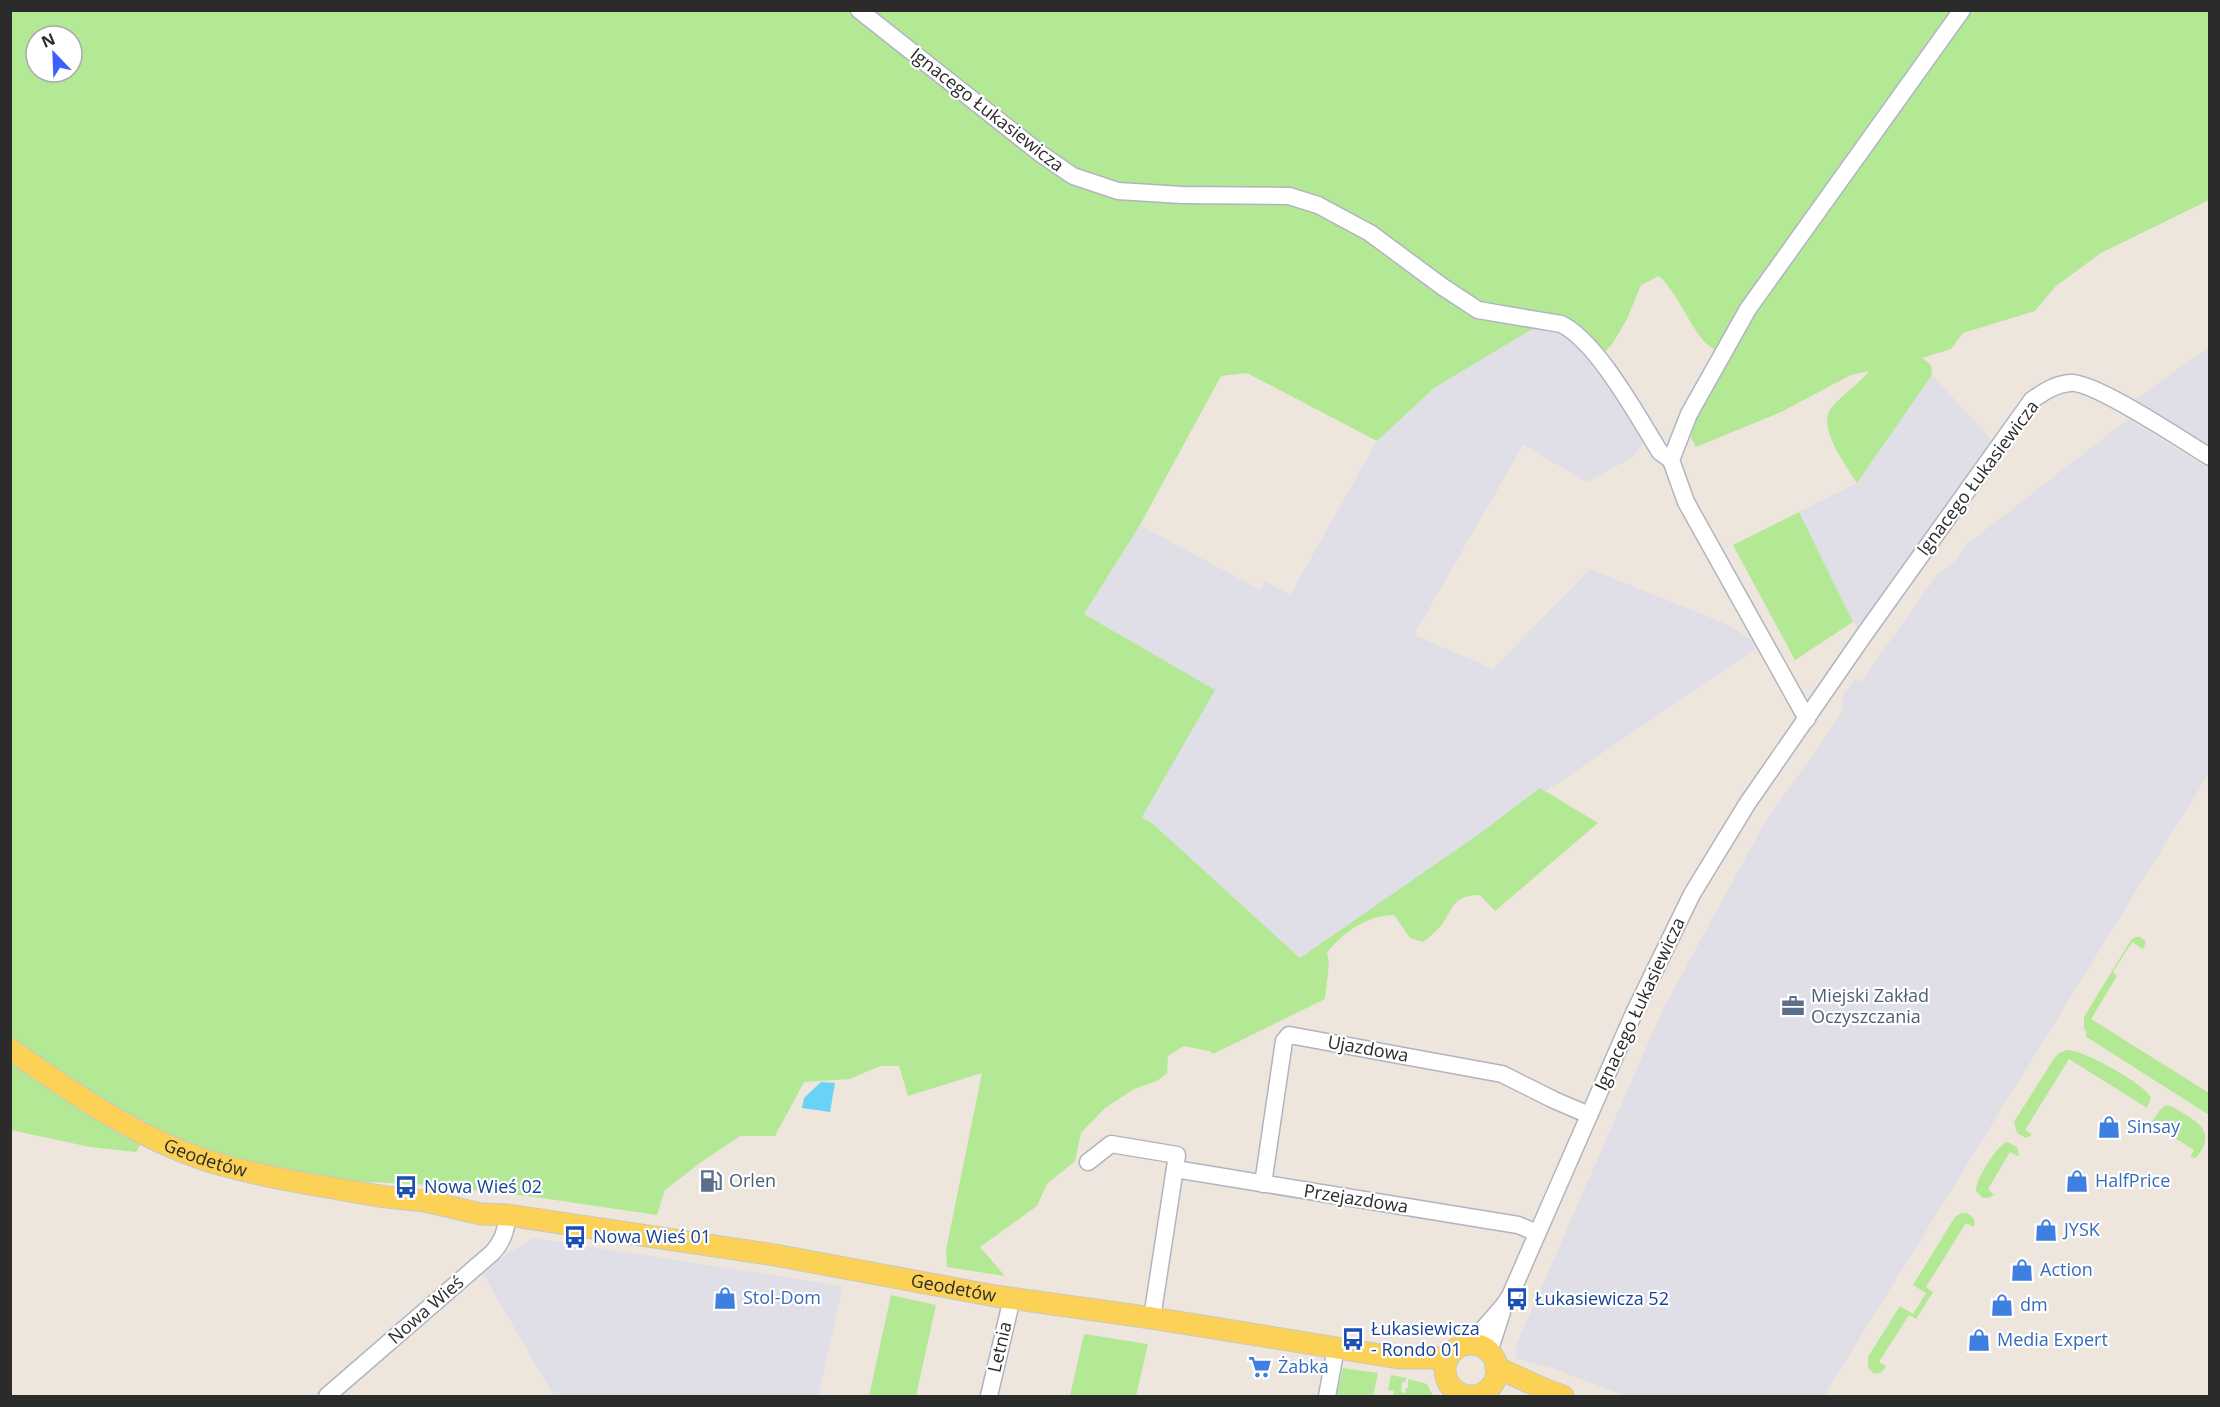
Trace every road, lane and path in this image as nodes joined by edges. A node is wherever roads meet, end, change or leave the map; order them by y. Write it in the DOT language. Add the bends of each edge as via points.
graph roads {
  1 [pos="859,10"];
  2 [pos="1962,10"];
  3 [pos="2210,457"];
  4 [pos="1671,460"];
  5 [pos="1807,719"];
  6 [pos="10,1049"];
  7 [pos="1589,1115"];
  8 [pos="1088,1162"];
  9 [pos="1175,1169"];
  10 [pos="1263,1184"];
  11 [pos="508,1215"];
  12 [pos="1537,1233"];
  13 [pos="1012,1298"];
  14 [pos="1152,1318"];
  15 [pos="1336,1348"];
  16 [pos="1487,1361"];
  17 [pos="1457,1386"];
  18 [pos="1555,1393"];
  19 [pos="327,1396"];
  20 [pos="988,1396"];
  21 [pos="1327,1396"];
  1 -- 4 [label="street, Ignacego Łukasiewicza" via="1073,176 1118,191 1289,196 1318,205 1370,233 1478,310 1561,324 1597,356 1660,452"];
  2 -- 4 [label="street" via="1748,309 1689,414"];
  3 -- 5 [label="street, Ignacego Łukasiewicza" via="2107,394 2072,382 2051,387 2032,400"];
  4 -- 5 [label="street, Ignacego Łukasiewicza" via="1686,502"];
  5 -- 7 [label="street, Ignacego Łukasiewicza" via="1747,804 1692,894"];
  6 -- 11 [label="main road, Geodetów" via="80,1098 146,1135 220,1164 272,1178 425,1201 481,1215"];
  7 -- 10 [label="street, Ujazdowa" via="1502,1074 1289,1035 1284,1041"];
  7 -- 12 [label="street, Ignacego Łukasiewicza"];
  8 -- 9 [label="street" via="1111,1144 1176,1155"];
  9 -- 10 [label="street, Przejazdowa"];
  9 -- 14 [label="street"];
  10 -- 12 [label="street, Przejazdowa" via="1518,1225"];
  11 -- 13 [label="main road, Geodetów" via="775,1255"];
  11 -- 19 [label="street, Nowa Wieś" via="506,1230 492,1253"];
  12 -- 16 [label="street, Ignacego Łukasiewicza" via="1504,1305"];
  13 -- 14 [label="main road, Geodetów"];
  13 -- 20 [label="street, Letnia"];
  14 -- 15 [label="main road, Geodetów"];
  15 -- 17 [label="main road, Geodetów" via="1399,1358"];
  15 -- 21 [label="street"];
  16 -- 17 [label="main road" via="1484,1393"];
  16 -- 17 [label="main road" via="1458,1348"];
  16 -- 18 [label="main road"];
}
